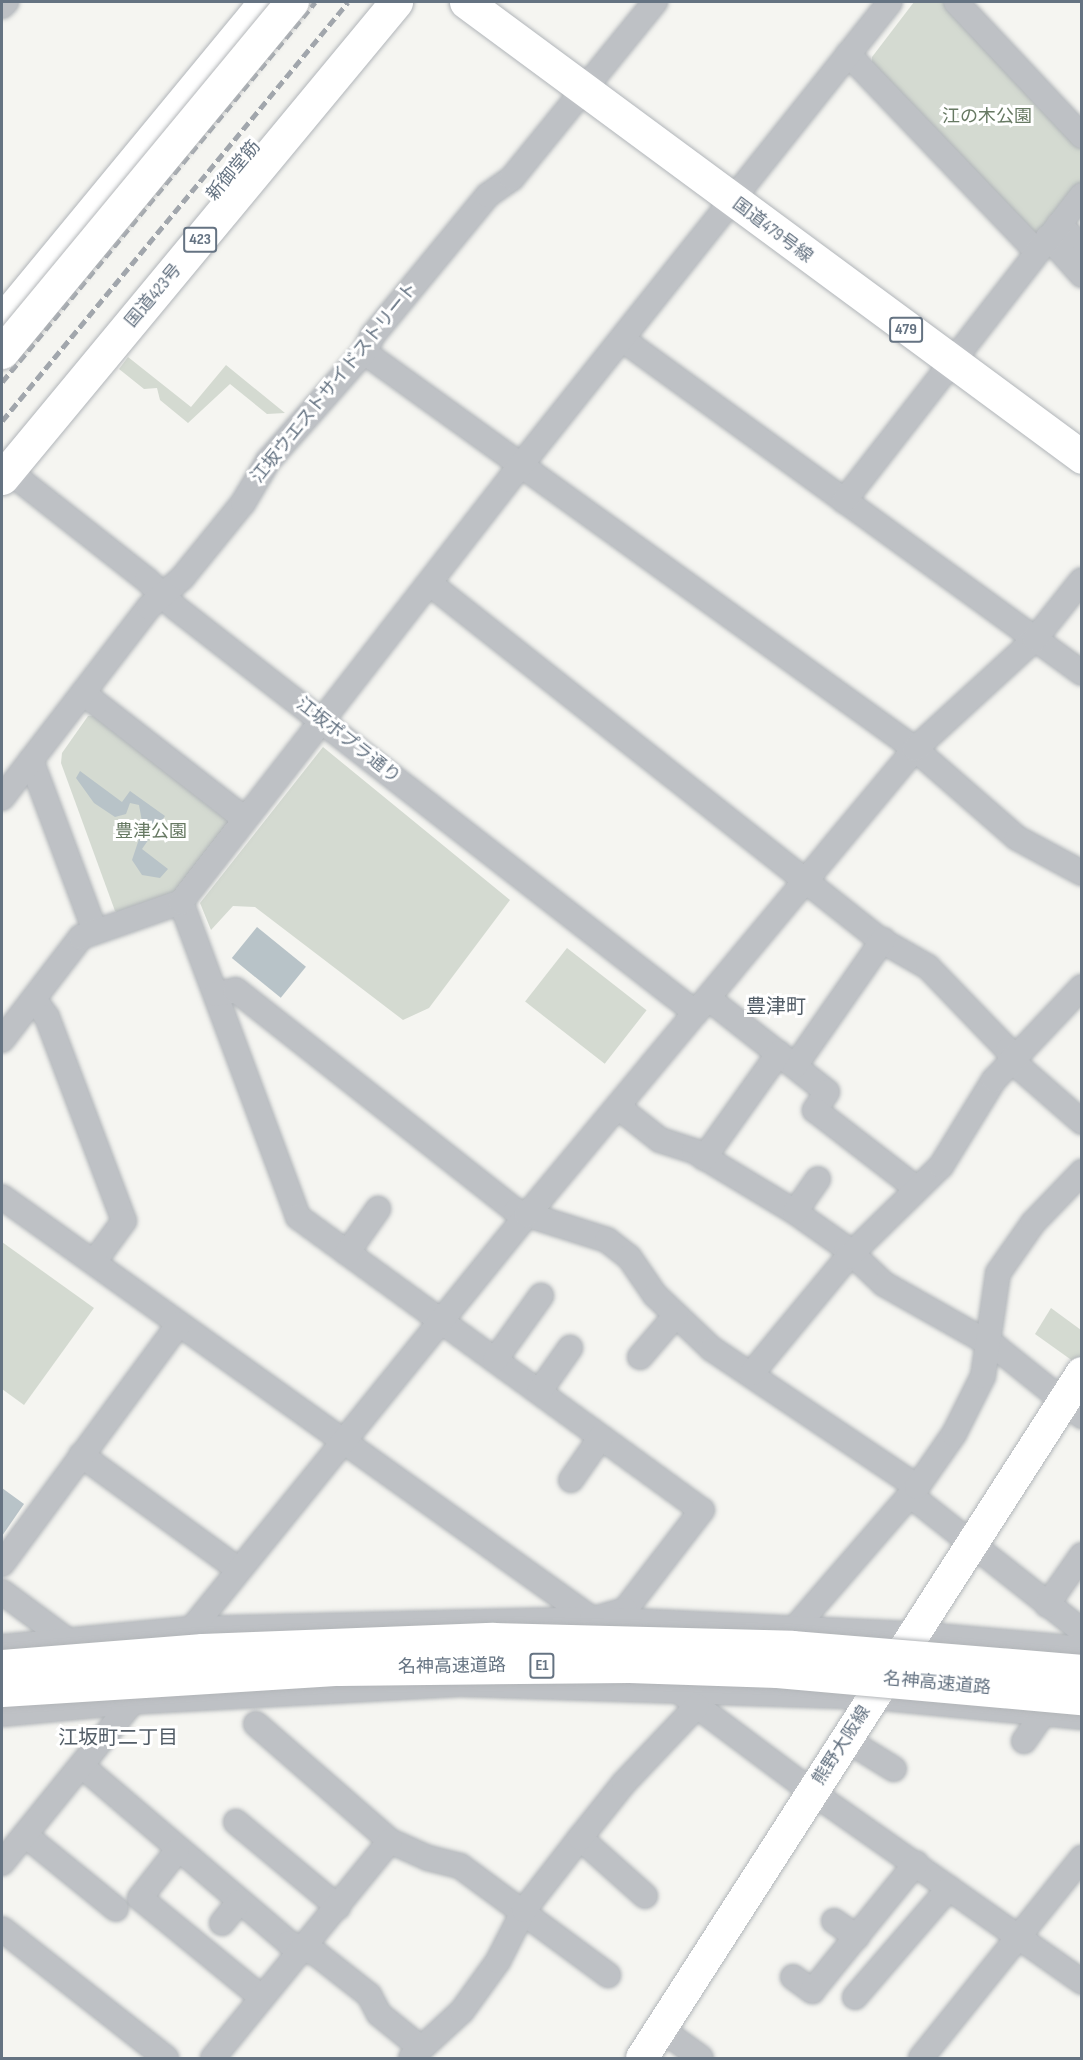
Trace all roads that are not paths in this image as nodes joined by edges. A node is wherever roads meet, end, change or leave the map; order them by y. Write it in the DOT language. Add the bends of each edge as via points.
graph roads {
  1 [pos="6,2"];
  2 [pos="266,2"];
  3 [pos="292,2"];
  4 [pos="302,2"];
  5 [pos="371,2"];
  6 [pos="396,2"];
  7 [pos="466,2"];
  8 [pos="655,2"];
  9 [pos="890,2"];
  10 [pos="956,2"];
  11 [pos="2,6"];
  12 [pos="237,35"];
  13 [pos="848,54"];
  14 [pos="585,89"];
  15 [pos="1082,136"];
  16 [pos="1082,195"];
  17 [pos="731,201"];
  18 [pos="1048,237"];
  19 [pos="1082,247"];
  20 [pos="1082,275"];
  21 [pos="2,321"];
  22 [pos="622,339"];
  23 [pos="2,352"];
  24 [pos="364,352"];
  25 [pos="949,361"];
  26 [pos="1082,457"];
  27 [pos="523,464"];
  28 [pos="3,466"];
  29 [pos="844,501"];
  30 [pos="1082,580"];
  31 [pos="429,583"];
  32 [pos="163,595"];
  33 [pos="1035,639"];
  34 [pos="1082,673"];
  35 [pos="83,693"];
  36 [pos="322,720"];
  37 [pos="915,749"];
  38 [pos="31,760"];
  39 [pos="2,798"];
  40 [pos="245,819"];
  41 [pos="1082,873"];
  42 [pos="806,880"];
  43 [pos="181,902"];
  44 [pos="95,932"];
  45 [pos="883,940"];
  46 [pos="1082,987"];
  47 [pos="216,994"];
  48 [pos="34,999"];
  49 [pos="702,1006"];
  50 [pos="2,1040"];
  51 [pos="787,1059"];
  52 [pos="1011,1060"];
  53 [pos="618,1107"];
  54 [pos="1082,1122"];
  55 [pos="704,1158"];
  56 [pos="1082,1172"];
  57 [pos="818,1179"];
  58 [pos="916,1188"];
  59 [pos="2,1197"];
  60 [pos="378,1209"];
  61 [pos="795,1212"];
  62 [pos="527,1215"];
  63 [pos="347,1253"];
  64 [pos="852,1254"];
  65 [pos="94,1262"];
  66 [pos="541,1296"];
  67 [pos="676,1315"];
  68 [pos="442,1322"];
  69 [pos="179,1324"];
  70 [pos="989,1344"];
  71 [pos="570,1348"];
  72 [pos="640,1357"];
  73 [pos="495,1360"];
  74 [pos="752,1373"];
  75 [pos="1082,1373"];
  76 [pos="539,1392"];
  77 [pos="1072,1408"];
  78 [pos="601,1437"];
  79 [pos="344,1442"];
  80 [pos="81,1455"];
  81 [pos="571,1480"];
  82 [pos="913,1491"];
  83 [pos="971,1546"];
  84 [pos="1082,1555"];
  85 [pos="2,1564"];
  86 [pos="238,1569"];
  87 [pos="2,1592"];
  88 [pos="1047,1605"];
  89 [pos="592,1619"];
  90 [pos="189,1629"];
  91 [pos="795,1629"];
  92 [pos="1082,1630"];
  93 [pos="915,1634"];
  94 [pos="67,1640"];
  95 [pos="2,1647"];
  96 [pos="1082,1649"];
  97 [pos="2,1666"];
  98 [pos="1082,1671"];
  99 [pos="676,1688"];
  100 [pos="874,1697"];
  101 [pos="1082,1698"];
  102 [pos="129,1702"];
  103 [pos="697,1706"];
  104 [pos="4,1711"];
  105 [pos="1043,1714"];
  106 [pos="1082,1718"];
  107 [pos="256,1724"];
  108 [pos="847,1740"];
  109 [pos="1024,1741"];
  110 [pos="82,1766"];
  111 [pos="894,1769"];
  112 [pos="812,1792"];
  113 [pos="236,1822"];
  114 [pos="25,1835"];
  115 [pos="579,1838"];
  116 [pos="390,1841"];
  117 [pos="177,1851"];
  118 [pos="1082,1858"];
  119 [pos="2,1863"];
  120 [pos="916,1863"];
  121 [pos="949,1888"];
  122 [pos="645,1896"];
  123 [pos="240,1902"];
  124 [pos="338,1907"];
  125 [pos="116,1909"];
  126 [pos="524,1910"];
  127 [pos="834,1921"];
  128 [pos="222,1923"];
  129 [pos="2,1929"];
  130 [pos="857,1937"];
  131 [pos="1015,1937"];
  132 [pos="304,1951"];
  133 [pos="608,1975"];
  134 [pos="793,1977"];
  135 [pos="1082,1982"];
  136 [pos="855,1996"];
  137 [pos="261,1997"];
  138 [pos="661,2029"];
  139 [pos="416,2053"];
  140 [pos="165,2058"];
  141 [pos="213,2058"];
  142 [pos="642,2058"];
  143 [pos="701,2058"];
  144 [pos="921,2058"];
  1 -- 11 [label="street"];
  2 -- 12 [label="highway"];
  3 -- 23 [label="highway, bridge"];
  4 -- 12 [label="street" via="272,35"];
  5 -- 28 [label="highway, 新御堂筋 / 423" via="87,348"];
  6 -- 28 [label="highway, 国道423号 / 423"];
  7 -- 14 [label="highway, 国道479号線 / 479"];
  8 -- 14 [label="street, 江坂ウエストサイドストリート"];
  9 -- 13 [label="street"];
  10 -- 15 [label="street"];
  12 -- 21 [label="highway"];
  13 -- 17 [label="street"];
  13 -- 18 [label="street"];
  14 -- 17 [label="highway, 国道479号線 / 479"];
  14 -- 24 [label="street, 江坂ウエストサイドストリート" via="512,178 488,195 373,335"];
  16 -- 18 [label="street"];
  17 -- 22 [label="street"];
  17 -- 25 [label="highway, 国道479号線 / 479"];
  18 -- 19 [label="street"];
  18 -- 20 [label="street"];
  18 -- 25 [label="street"];
  22 -- 27 [label="street"];
  22 -- 29 [label="street"];
  24 -- 27 [label="street"];
  24 -- 32 [label="street, 江坂ウエストサイドストリート" via="298,424 257,475 243,504 182,578"];
  25 -- 26 [label="highway, 国道479号線 / 479"];
  25 -- 29 [label="street"];
  27 -- 31 [label="street"];
  27 -- 37 [label="street"];
  28 -- 32 [label="street, 江坂ポプラ通り"];
  29 -- 33 [label="street"];
  30 -- 33 [label="street"];
  31 -- 36 [label="street"];
  31 -- 42 [label="street"];
  32 -- 35 [label="street, 江坂ウエストサイドストリート" via="148,607"];
  32 -- 36 [label="street, 江坂ポプラ通り"];
  33 -- 34 [label="street"];
  33 -- 37 [label="street"];
  35 -- 38 [label="street, 江坂ウエストサイドストリート"];
  35 -- 40 [label="street"];
  36 -- 40 [label="street"];
  36 -- 49 [label="street, 江坂ポプラ通り"];
  37 -- 41 [label="street" via="1017,838"];
  37 -- 42 [label="street"];
  38 -- 39 [label="street, 江坂ウエストサイドストリート"];
  38 -- 44 [label="street"];
  40 -- 43 [label="street"];
  42 -- 45 [label="street"];
  42 -- 49 [label="street"];
  43 -- 44 [label="street"];
  43 -- 47 [label="street"];
  44 -- 48 [label="street" via="81,936"];
  45 -- 51 [label="street"];
  45 -- 52 [label="street" via="928,967 1008,1050"];
  46 -- 52 [label="street"];
  47 -- 62 [label="street" via="236,990 516,1211"];
  47 -- 63 [label="street" via="298,1217"];
  48 -- 50 [label="street"];
  48 -- 65 [label="street" via="47,1017 124,1221"];
  49 -- 51 [label="street, 江坂ポプラ通り"];
  49 -- 53 [label="street"];
  51 -- 55 [label="street"];
  51 -- 58 [label="street, 江坂ポプラ通り" via="827,1092 815,1110"];
  52 -- 54 [label="street"];
  52 -- 58 [label="street" via="966,1120 941,1166 921,1188"];
  53 -- 55 [label="street" via="660,1140 684,1146"];
  53 -- 62 [label="street"];
  55 -- 61 [label="street"];
  56 -- 70 [label="street" via="1033,1223 998,1273"];
  57 -- 61 [label="street"];
  58 -- 64 [label="street"];
  59 -- 65 [label="street"];
  60 -- 63 [label="street"];
  61 -- 64 [label="street"];
  62 -- 67 [label="street" via="607,1240 629,1257 655,1295"];
  62 -- 68 [label="street"];
  63 -- 68 [label="street"];
  64 -- 70 [label="street" via="912,1302"];
  64 -- 74 [label="street" via="799,1312"];
  65 -- 69 [label="street"];
  66 -- 73 [label="street"];
  67 -- 72 [label="street"];
  67 -- 74 [label="street" via="712,1349"];
  68 -- 73 [label="street"];
  68 -- 79 [label="street"];
  69 -- 79 [label="street"];
  69 -- 80 [label="street"];
  70 -- 77 [label="street"];
  70 -- 82 [label="street" via="972,1401"];
  71 -- 76 [label="street"];
  73 -- 76 [label="street"];
  74 -- 82 [label="street"];
  75 -- 77 [label="main road, 熊野大阪線"];
  76 -- 78 [label="street"];
  77 -- 83 [label="main road, 熊野大阪線"];
  78 -- 81 [label="street"];
  78 -- 89 [label="street" via="702,1510 625,1610"];
  79 -- 86 [label="street"];
  79 -- 89 [label="street"];
  80 -- 85 [label="street"];
  80 -- 86 [label="street"];
  82 -- 83 [label="street"];
  82 -- 91 [label="street"];
  83 -- 88 [label="street"];
  83 -- 93 [label="main road, 熊野大阪線"];
  84 -- 88 [label="street"];
  86 -- 90 [label="street"];
  87 -- 94 [label="street"];
  88 -- 92 [label="street"];
  89 -- 90 [label="street"];
  89 -- 91 [label="street"];
  89 -- 99 [label="street"];
  90 -- 94 [label="street"];
  90 -- 102 [label="street"];
  91 -- 93 [label="street"];
  93 -- 96 [label="street"];
  93 -- 100 [label="main road, 熊野大阪線"];
  94 -- 95 [label="street"];
  97 -- 98 [label="highway, 名神高速道路 / E1, bridge" via="202,1650 493,1639 792,1647"];
  99 -- 100 [label="street"];
  99 -- 102 [label="street" via="460,1684"];
  99 -- 103 [label="street"];
  100 -- 105 [label="street"];
  100 -- 108 [label="main road, 熊野大阪線"];
  101 -- 104 [label="highway, 名神高速道路 / E1, bridge" via="777,1671 617,1666 338,1669"];
  102 -- 104 [label="street"];
  102 -- 110 [label="street"];
  103 -- 112 [label="street"];
  103 -- 115 [label="street" via="624,1783"];
  105 -- 106 [label="street"];
  105 -- 109 [label="street"];
  107 -- 116 [label="street"];
  108 -- 111 [label="street"];
  108 -- 112 [label="main road, 熊野大阪線"];
  110 -- 114 [label="street"];
  110 -- 117 [label="street"];
  112 -- 120 [label="street"];
  112 -- 138 [label="main road, 熊野大阪線"];
  113 -- 124 [label="street"];
  114 -- 119 [label="street"];
  114 -- 125 [label="street"];
  115 -- 122 [label="street"];
  115 -- 126 [label="street"];
  116 -- 124 [label="street"];
  116 -- 126 [label="street" via="428,1858 460,1866"];
  117 -- 123 [label="street"];
  117 -- 137 [label="street" via="140,1898"];
  118 -- 131 [label="street"];
  120 -- 121 [label="street"];
  120 -- 130 [label="street"];
  121 -- 131 [label="street"];
  121 -- 136 [label="street"];
  123 -- 128 [label="street"];
  123 -- 132 [label="street"];
  124 -- 132 [label="street"];
  126 -- 133 [label="street"];
  126 -- 139 [label="street" via="498,1961 462,2011"];
  127 -- 130 [label="street"];
  129 -- 140 [label="street"];
  130 -- 134 [label="street" via="812,1991"];
  131 -- 135 [label="street"];
  131 -- 144 [label="street"];
  132 -- 137 [label="street"];
  132 -- 139 [label="street" via="318,1956 369,1995 379,2014"];
  137 -- 141 [label="street"];
  138 -- 142 [label="main road, 熊野大阪線"];
  138 -- 143 [label="street"];
}
